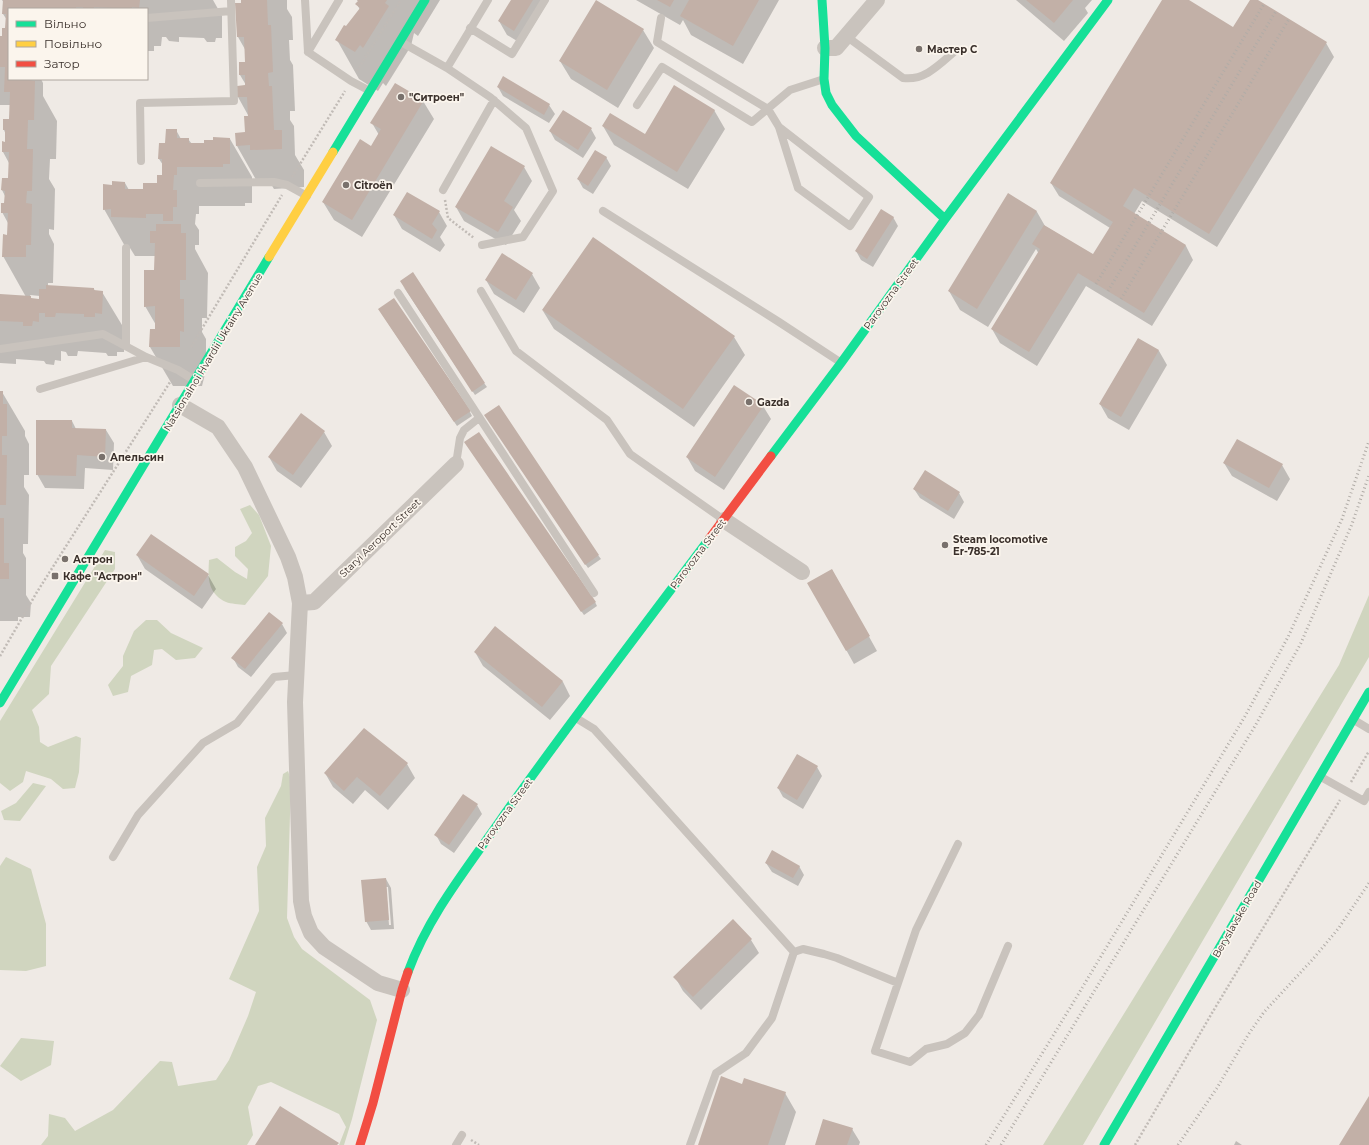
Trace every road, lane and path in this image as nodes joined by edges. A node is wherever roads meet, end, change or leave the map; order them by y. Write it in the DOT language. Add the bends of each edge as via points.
graph roads {
  1 [pos="231,0"];
  2 [pos="305,0"];
  3 [pos="339,0"];
  4 [pos="401,0"];
  5 [pos="425,0"];
  6 [pos="488,0"];
  7 [pos="545,0"];
  8 [pos="822,0"];
  9 [pos="877,0"];
  10 [pos="1108,0"];
  11 [pos="231,11"];
  12 [pos="148,18"];
  13 [pos="661,18"];
  14 [pos="470,28"];
  15 [pos="846,36"];
  16 [pos="400,42"];
  17 [pos="825,48"];
  18 [pos="308,52"];
  19 [pos="954,52"];
  20 [pos="447,68"];
  21 [pos="824,79"];
  22 [pos="351,81"];
  23 [pos="370,92"];
  24 [pos="494,100"];
  25 [pos="637,105"];
  26 [pos="768,109"];
  27 [pos="779,127"];
  28 [pos="141,161"];
  29 [pos="200,183"];
  30 [pos="288,185"];
  31 [pos="443,190"];
  32 [pos="307,196"];
  33 [pos="603,211"];
  34 [pos="945,219"];
  35 [pos="482,245"];
  36 [pos="126,248"];
  37 [pos="482,291"];
  38 [pos="398,293"];
  39 [pos="126,346"];
  40 [pos="0,349"];
  41 [pos="190,349"];
  42 [pos="146,357"];
  43 [pos="841,363"];
  44 [pos="178,370"];
  45 [pos="195,380"];
  46 [pos="40,389"];
  47 [pos="180,405"];
  48 [pos="479,418"];
  49 [pos="456,464"];
  50 [pos="724,520"];
  51 [pos="802,572"];
  52 [pos="594,593"];
  53 [pos="300,603"];
  54 [pos="0,656"];
  55 [pos="296,675"];
  56 [pos="1369,692"];
  57 [pos="0,703"];
  58 [pos="576,718"];
  59 [pos="1352,719"];
  60 [pos="1369,729"];
  61 [pos="1369,751"];
  62 [pos="1320,776"];
  63 [pos="1345,790"];
  64 [pos="1369,792"];
  65 [pos="958,844"];
  66 [pos="113,857"];
  67 [pos="1008,946"];
  68 [pos="794,952"];
  69 [pos="898,983"];
  70 [pos="402,990"];
  71 [pos="462,1135"];
  72 [pos="360,1145"];
  73 [pos="456,1145"];
  74 [pos="690,1145"];
  75 [pos="1104,1145"];
  76 [pos="1135,1145"];
  1 -- 11 [label="lane"];
  2 -- 18 [label="lane"];
  3 -- 18 [label="lane"];
  4 -- 22 [label="path"];
  5 -- 16 [label="main road, Natsionalnoi Hvardii Ukrainy Avenue"];
  6 -- 14 [label="lane"];
  7 -- 14 [label="lane" via="512,54"];
  8 -- 17 [label="main road"];
  9 -- 15 [label="street"];
  10 -- 34 [label="main road, Parovozna Street"];
  11 -- 12 [label="lane"];
  11 -- 28 [label="lane" via="234,101 140,103"];
  13 -- 26 [label="lane" via="657,42"];
  14 -- 20 [label="lane"];
  15 -- 17 [label="street" via="836,48"];
  15 -- 19 [label="lane" via="903,78 921,77"];
  16 -- 20 [label="lane"];
  16 -- 23 [label="main road, Natsionalnoi Hvardii Ukrainy Avenue"];
  17 -- 21 [label="main road"];
  18 -- 22 [label="lane"];
  20 -- 24 [label="lane"];
  21 -- 26 [label="lane" via="790,90"];
  21 -- 34 [label="main road" via="826,93 832,105 856,136"];
  22 -- 23 [label="lane"];
  22 -- 30 [label="path"];
  23 -- 32 [label="main road, Natsionalnoi Hvardii Ukrainy Avenue"];
  24 -- 31 [label="lane"];
  24 -- 35 [label="lane" via="526,128 553,191 523,237"];
  25 -- 26 [label="lane" via="662,67 752,122"];
  26 -- 27 [label="lane"];
  27 -- 27 [label="lane" via="798,188 850,226 869,197"];
  29 -- 30 [label="lane" via="274,182"];
  30 -- 32 [label="lane"];
  30 -- 41 [label="path"];
  31 -- 35 [label="path" via="448,218"];
  32 -- 45 [label="main road, Natsionalnoi Hvardii Ukrainy Avenue"];
  33 -- 43 [label="lane"];
  34 -- 43 [label="main road, Parovozna Street"];
  36 -- 39 [label="lane"];
  37 -- 50 [label="lane" via="516,351 607,420 630,454"];
  38 -- 48 [label="lane"];
  39 -- 40 [label="lane" via="103,334"];
  39 -- 42 [label="lane"];
  42 -- 44 [label="lane"];
  42 -- 46 [label="lane"];
  43 -- 50 [label="main road, Parovozna Street"];
  44 -- 45 [label="lane"];
  44 -- 54 [label="path" via="37,592"];
  45 -- 47 [label="main road, Natsionalnoi Hvardii Ukrainy Avenue"];
  47 -- 53 [label="street" via="218,427 245,467 288,557"];
  47 -- 57 [label="main road, Natsionalnoi Hvardii Ukrainy Avenue"];
  48 -- 49 [label="lane" via="464,430 460,438"];
  48 -- 52 [label="lane"];
  49 -- 53 [label="street, Staryi Aeroport Street" via="314,602"];
  50 -- 51 [label="street"];
  50 -- 58 [label="main road, Parovozna Street"];
  53 -- 55 [label="street"];
  55 -- 66 [label="lane" via="274,677 237,723 203,743 138,815"];
  55 -- 70 [label="street" via="294,702 301,901 304,916 310,933 324,947 378,982"];
  56 -- 59 [label="main road, Beryslavske Road"];
  58 -- 68 [label="lane" via="594,729"];
  58 -- 70 [label="main road, Parovozna Street" via="518,795 439,908 414,956"];
  59 -- 60 [label="lane"];
  59 -- 62 [label="main road, Beryslavske Road"];
  61 -- 63 [label="path"];
  62 -- 63 [label="lane"];
  62 -- 75 [label="main road, Beryslavske Road"];
  63 -- 64 [label="lane" via="1364,801"];
  63 -- 76 [label="path"];
  65 -- 69 [label="lane" via="916,930"];
  67 -- 69 [label="lane" via="979,1015 965,1033 947,1044 926,1049 910,1062 875,1052"];
  68 -- 69 [label="lane" via="803,949 824,954"];
  68 -- 74 [label="lane" via="772,1018 746,1053 716,1072"];
  70 -- 72 [label="main road, Parovozna Street"];
  71 -- 73 [label="lane"];
}
